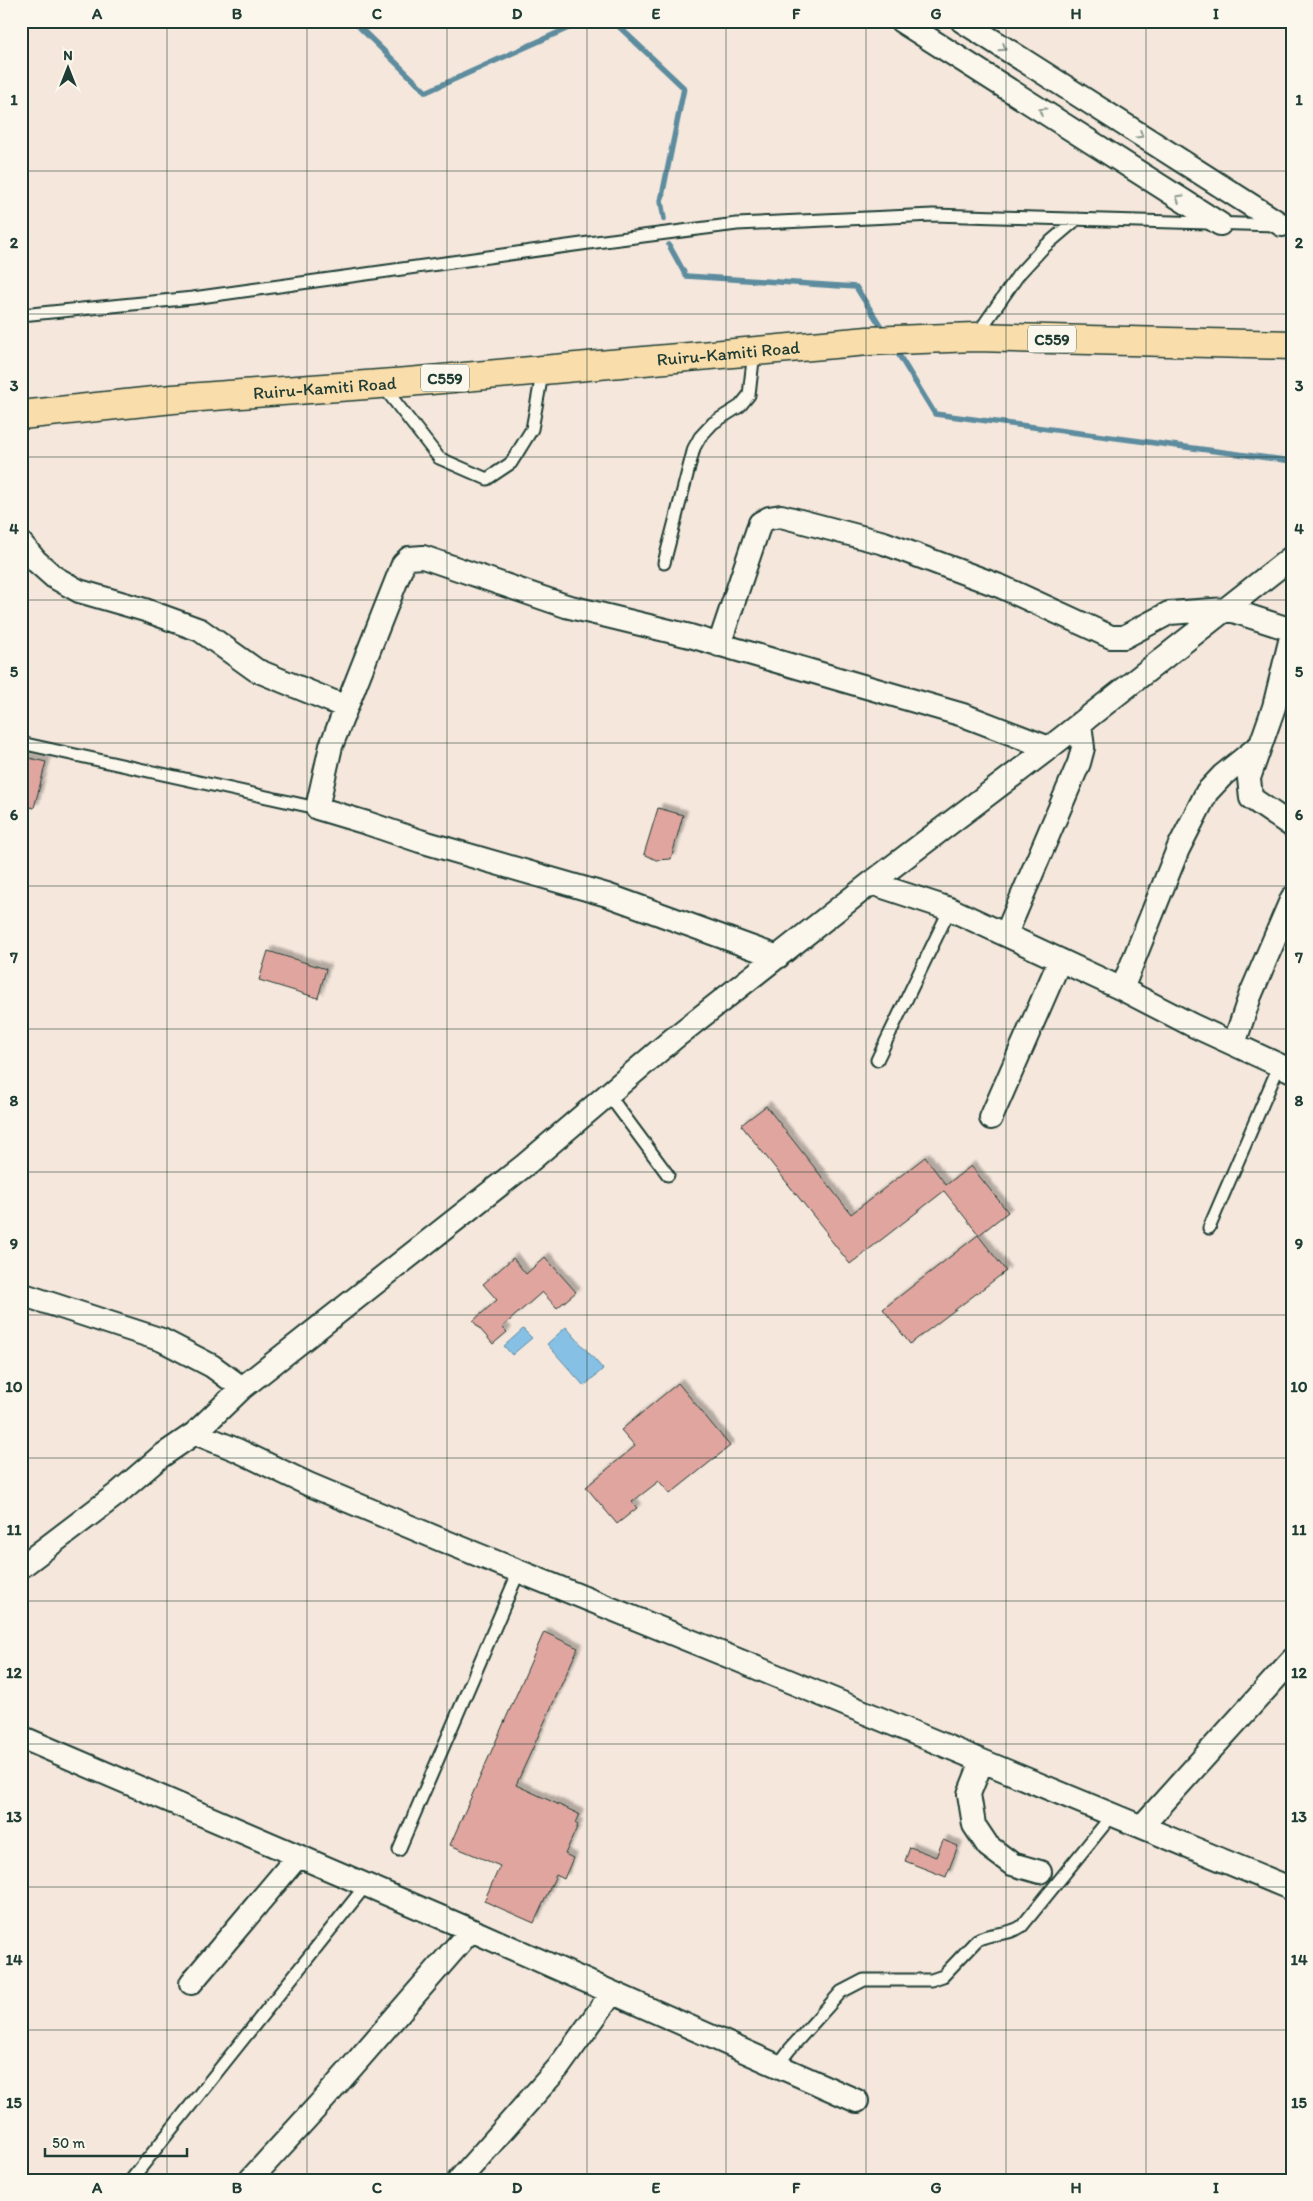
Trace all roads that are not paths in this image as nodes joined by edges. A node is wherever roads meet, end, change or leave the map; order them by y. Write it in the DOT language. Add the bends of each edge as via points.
graph roads {
  1 [pos="901,21"];
  2 [pos="962,21"];
  3 [pos="1077,219"];
  4 [pos="1220,224"];
  5 [pos="1287,226"];
  6 [pos="21,315"];
  7 [pos="975,337"];
  8 [pos="1172,343"];
  9 [pos="1292,345"];
  10 [pos="754,352"];
  11 [pos="1292,357"];
  12 [pos="543,369"];
  13 [pos="381,384"];
  14 [pos="21,414"];
  15 [pos="21,543"];
  16 [pos="1292,557"];
  17 [pos="664,563"];
  18 [pos="1227,609"];
  19 [pos="1292,632"];
  20 [pos="719,645"];
  21 [pos="346,706"];
  22 [pos="1080,723"];
  23 [pos="21,743"];
  24 [pos="1259,746"];
  25 [pos="1049,748"];
  26 [pos="317,808"];
  27 [pos="1292,826"];
  28 [pos="872,883"];
  29 [pos="1292,898"];
  30 [pos="950,909"];
  31 [pos="1006,934"];
  32 [pos="778,957"];
  33 [pos="1060,960"];
  34 [pos="1122,989"];
  35 [pos="1234,1044"];
  36 [pos="877,1060"];
  37 [pos="1285,1068"];
  38 [pos="608,1094"];
  39 [pos="991,1118"];
  40 [pos="668,1174"];
  41 [pos="1209,1228"];
  42 [pos="21,1294"];
  43 [pos="242,1388"];
  44 [pos="195,1433"];
  45 [pos="21,1567"];
  46 [pos="519,1571"];
  47 [pos="1292,1660"];
  48 [pos="21,1737"];
  49 [pos="982,1761"];
  50 [pos="1112,1814"];
  51 [pos="1142,1826"];
  52 [pos="399,1850"];
  53 [pos="298,1856"];
  54 [pos="1040,1872"];
  55 [pos="366,1885"];
  56 [pos="1292,1889"];
  57 [pos="471,1930"];
  58 [pos="192,1983"];
  59 [pos="612,1993"];
  60 [pos="777,2066"];
  61 [pos="856,2101"];
  62 [pos="131,2180"];
  63 [pos="250,2180"];
  64 [pos="459,2180"];
  4 -- 1 [label="street, one-way"];
  2 -- 5 [label="street, one-way"];
  3 -- 4 [label="lane"];
  3 -- 6 [label="lane" via="933,215 737,224 193,298"];
  3 -- 7 [label="lane" via="1019,274"];
  4 -- 5 [label="lane"];
  7 -- 8 [label="main road, C559"];
  7 -- 10 [label="main road, Ruiru-Kamiti Road / C559" via="868,341"];
  8 -- 9 [label="main road, C559"];
  8 -- 11 [label="main road, C559"];
  10 -- 12 [label="main road, Ruiru-Kamiti Road / C559"];
  10 -- 17 [label="lane" via="749,395 740,406 713,423 694,448"];
  12 -- 13 [label="main road, Ruiru-Kamiti Road / C559"];
  12 -- 13 [label="lane" via="532,429 511,463 487,479 439,458"];
  13 -- 14 [label="main road, Ruiru-Kamiti Road / C559"];
  15 -- 21 [label="street" via="54,578 79,591 200,630 256,670"];
  16 -- 18 [label="street"];
  18 -- 19 [label="street"];
  18 -- 20 [label="street" via="1169,613 1124,637 1111,637 1002,587 884,543 781,516 760,523"];
  18 -- 22 [label="street"];
  19 -- 24 [label="street" via="1274,706"];
  20 -- 21 [label="street" via="566,606 423,557 409,558 397,576"];
  20 -- 25 [label="street" via="963,715"];
  21 -- 26 [label="street" via="331,746"];
  22 -- 25 [label="street"];
  22 -- 31 [label="street" via="1083,748 1079,763"];
  23 -- 26 [label="lane"];
  24 -- 27 [label="street" via="1250,778 1251,798"];
  24 -- 34 [label="street" via="1207,792 1178,850"];
  25 -- 28 [label="street"];
  26 -- 32 [label="street" via="607,895"];
  28 -- 30 [label="street"];
  28 -- 32 [label="street"];
  29 -- 35 [label="street" via="1250,996"];
  30 -- 31 [label="street"];
  30 -- 36 [label="lane"];
  31 -- 33 [label="street"];
  32 -- 38 [label="street"];
  33 -- 34 [label="street"];
  33 -- 39 [label="street"];
  34 -- 35 [label="street"];
  35 -- 37 [label="street"];
  37 -- 41 [label="lane"];
  38 -- 40 [label="lane"];
  38 -- 43 [label="street" via="525,1165"];
  42 -- 43 [label="street" via="162,1340 212,1366"];
  43 -- 44 [label="street"];
  44 -- 45 [label="street"];
  44 -- 46 [label="street" via="308,1484"];
  46 -- 49 [label="street"];
  46 -- 52 [label="lane"];
  47 -- 51 [label="street"];
  48 -- 53 [label="street"];
  49 -- 50 [label="street"];
  49 -- 54 [label="street" via="969,1794 974,1824 988,1846 1012,1864"];
  50 -- 51 [label="street"];
  50 -- 60 [label="lane" via="1022,1926 1014,1932 977,1940 943,1976 930,1980 864,1980 851,1986 841,1992"];
  51 -- 56 [label="street"];
  53 -- 55 [label="street"];
  53 -- 58 [label="street"];
  55 -- 57 [label="street"];
  55 -- 62 [label="lane"];
  57 -- 59 [label="street"];
  57 -- 63 [label="street"];
  59 -- 60 [label="street"];
  59 -- 64 [label="street" via="558,2068"];
  60 -- 61 [label="street"];
}
